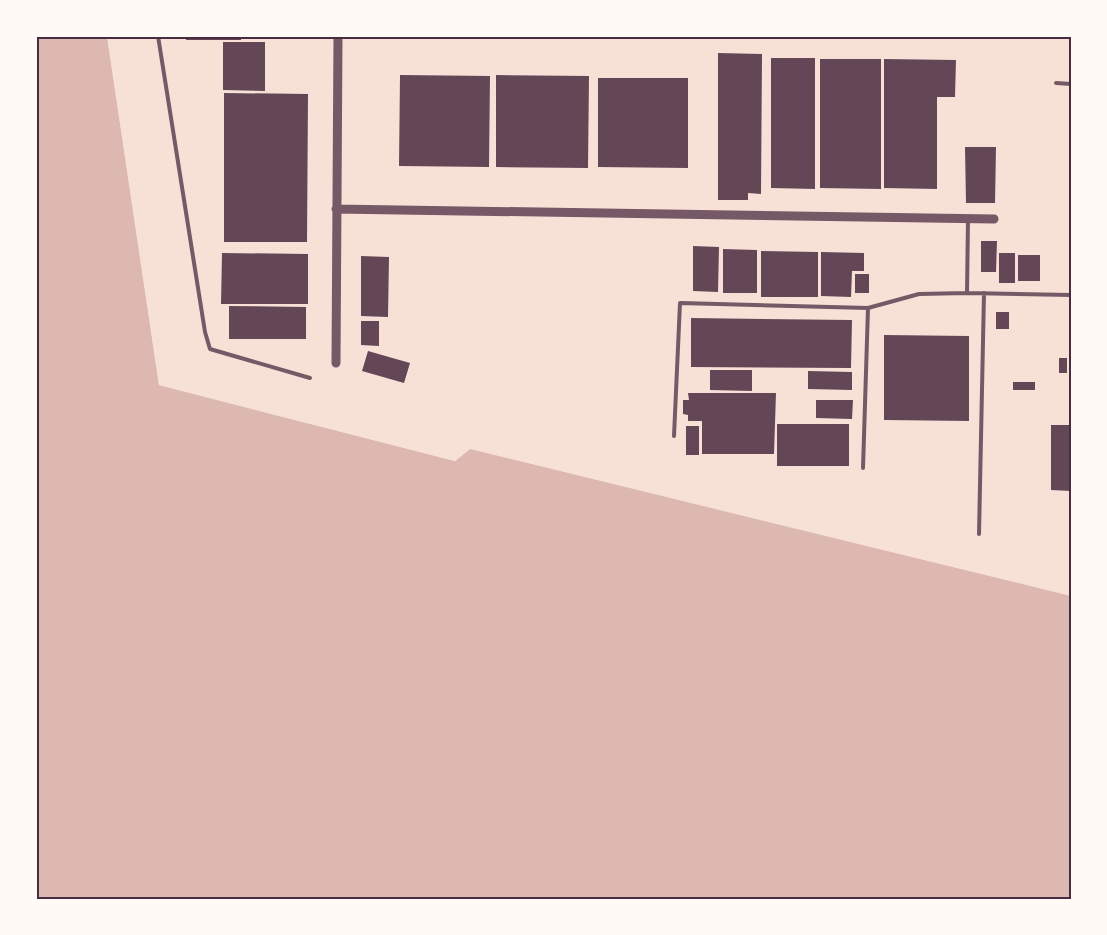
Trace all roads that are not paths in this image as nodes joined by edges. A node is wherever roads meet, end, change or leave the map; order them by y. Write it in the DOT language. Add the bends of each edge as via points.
graph roads {
  1 [pos="158,36"];
  2 [pos="338,36"];
  3 [pos="1056,83"];
  4 [pos="1071,84"];
  5 [pos="336,209"];
  6 [pos="968,218"];
  7 [pos="994,219"];
  8 [pos="966,293"];
  9 [pos="984,293"];
  10 [pos="1071,295"];
  11 [pos="868,308"];
  12 [pos="336,363"];
  13 [pos="310,378"];
  14 [pos="674,436"];
  15 [pos="863,468"];
  16 [pos="979,534"];
  1 -- 13 [label="lane" via="210,349"];
  2 -- 5 [label="street"];
  3 -- 4 [label="lane"];
  5 -- 6 [label="street"];
  5 -- 12 [label="street"];
  6 -- 7 [label="street"];
  6 -- 8 [label="lane"];
  8 -- 9 [label="lane"];
  8 -- 11 [label="lane" via="919,294"];
  9 -- 10 [label="lane"];
  9 -- 16 [label="lane"];
  11 -- 14 [label="lane" via="680,303"];
  11 -- 15 [label="lane"];
}
